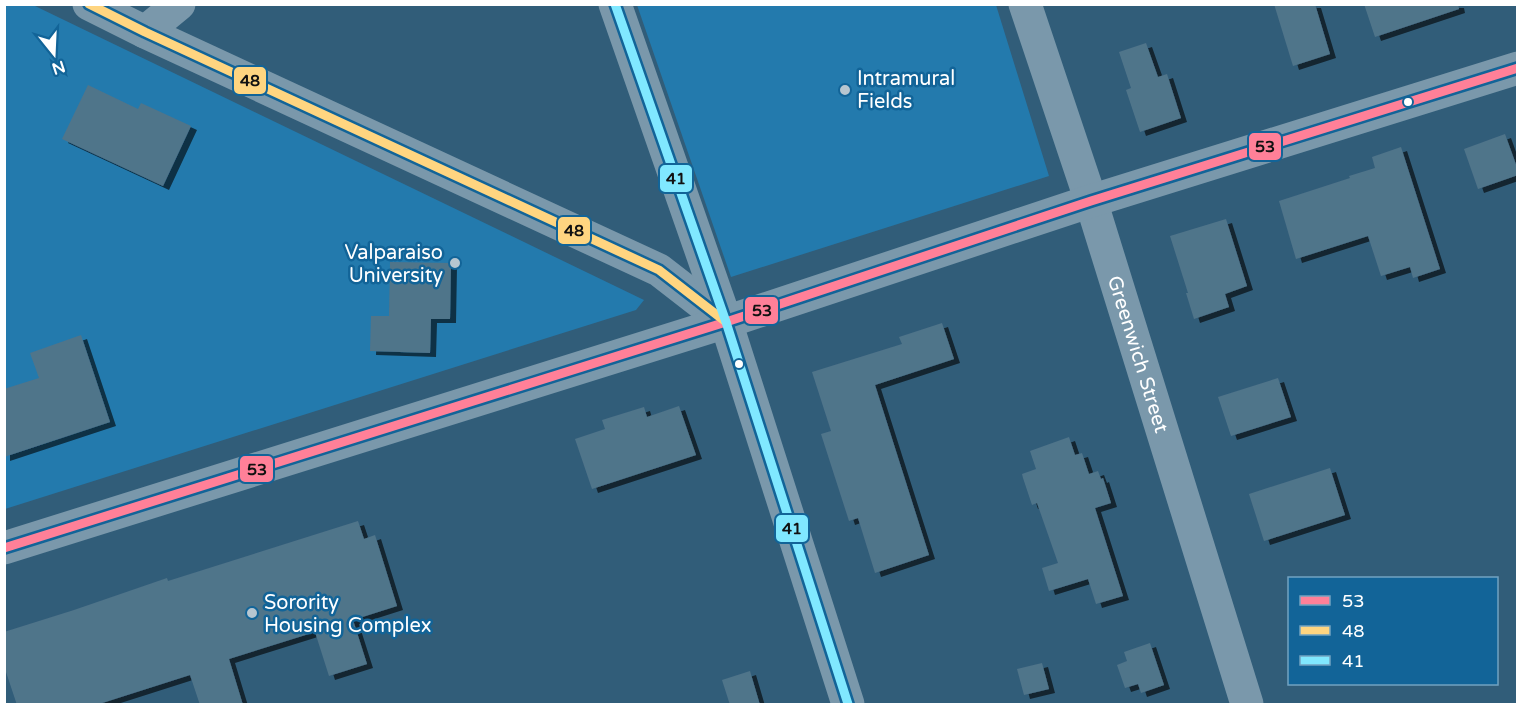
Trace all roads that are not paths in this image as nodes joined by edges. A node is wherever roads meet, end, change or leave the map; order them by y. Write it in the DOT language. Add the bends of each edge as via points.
graph roads {
  1 [pos="89,4"];
  2 [pos="179,4"];
  3 [pos="615,4"];
  4 [pos="1025,4"];
  5 [pos="145,32"];
  6 [pos="1518,68"];
  7 [pos="1091,201"];
  8 [pos="726,322"];
  9 [pos="4,548"];
  10 [pos="848,705"];
  11 [pos="1247,705"];
  1 -- 5 [label="street"];
  2 -- 5 [label="street"];
  3 -- 8 [label="street"];
  4 -- 7 [label="street, Greenwich Street"];
  5 -- 8 [label="street" via="659,270"];
  6 -- 7 [label="street"];
  7 -- 8 [label="street"];
  7 -- 11 [label="street, Greenwich Street"];
  8 -- 9 [label="street"];
  8 -- 10 [label="street"];
}
